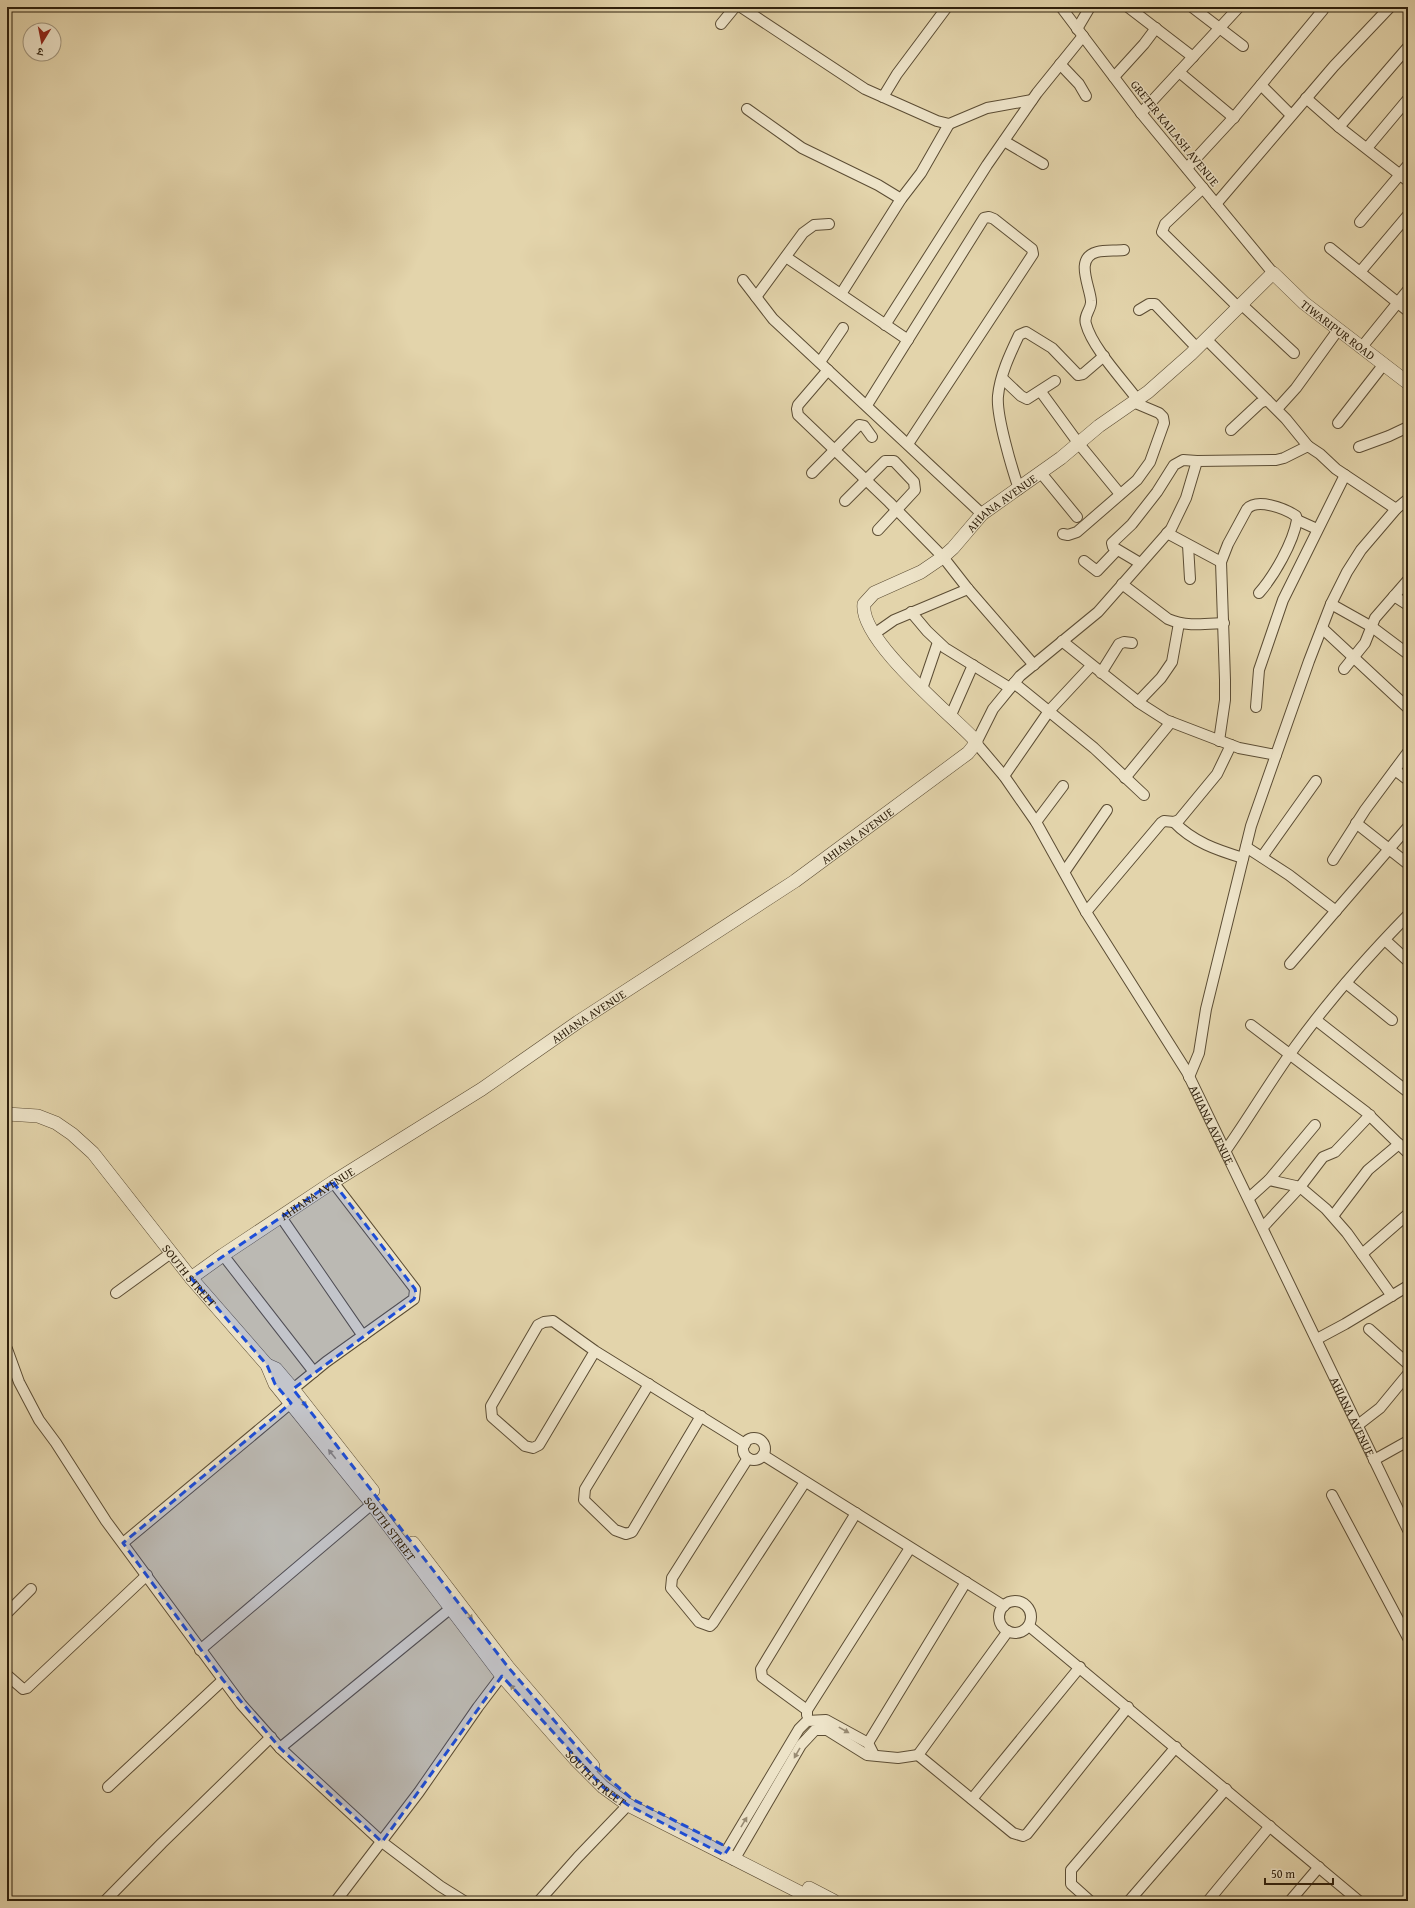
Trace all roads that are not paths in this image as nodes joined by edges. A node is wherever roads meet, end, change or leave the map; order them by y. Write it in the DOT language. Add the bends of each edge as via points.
graph roads {
  1 [pos="735,7"];
  2 [pos="741,7"];
  3 [pos="947,7"];
  4 [pos="1061,7"];
  5 [pos="1090,7"];
  6 [pos="1128,7"];
  7 [pos="1192,7"];
  8 [pos="1239,7"];
  9 [pos="1390,7"];
  10 [pos="1323,10"];
  11 [pos="721,24"];
  12 [pos="1156,28"];
  13 [pos="1221,28"];
  14 [pos="1080,32"];
  15 [pos="1243,46"];
  16 [pos="1408,47"];
  17 [pos="1193,57"];
  18 [pos="1060,64"];
  19 [pos="1179,72"];
  20 [pos="1114,77"];
  21 [pos="1261,86"];
  22 [pos="1086,96"];
  23 [pos="883,97"];
  24 [pos="1306,98"];
  25 [pos="1408,99"];
  26 [pos="1032,100"];
  27 [pos="747,109"];
  28 [pos="1141,113"];
  29 [pos="1291,115"];
  30 [pos="1234,118"];
  31 [pos="949,124"];
  32 [pos="1339,127"];
  33 [pos="1004,141"];
  34 [pos="1367,148"];
  35 [pos="1043,164"];
  36 [pos="1408,165"];
  37 [pos="1187,168"];
  38 [pos="1404,178"];
  39 [pos="1203,188"];
  40 [pos="901,200"];
  41 [pos="1216,204"];
  42 [pos="1408,215"];
  43 [pos="1360,222"];
  44 [pos="829,224"];
  45 [pos="1330,248"];
  46 [pos="1124,250"];
  47 [pos="786,257"];
  48 [pos="1360,272"];
  49 [pos="1273,273"];
  50 [pos="743,280"];
  51 [pos="1408,290"];
  52 [pos="841,294"];
  53 [pos="756,297"];
  54 [pos="1398,303"];
  55 [pos="1239,305"];
  56 [pos="1139,310"];
  57 [pos="1408,311"];
  58 [pos="885,325"];
  59 [pos="843,328"];
  60 [pos="1338,330"];
  61 [pos="908,340"];
  62 [pos="1201,344"];
  63 [pos="1361,348"];
  64 [pos="1294,353"];
  65 [pos="1104,356"];
  66 [pos="820,362"];
  67 [pos="1384,364"];
  68 [pos="828,370"];
  69 [pos="1002,379"];
  70 [pos="1055,381"];
  71 [pos="1408,383"];
  72 [pos="1041,392"];
  73 [pos="1267,400"];
  74 [pos="1135,401"];
  75 [pos="866,405"];
  76 [pos="1277,409"];
  77 [pos="1338,423"];
  78 [pos="1408,427"];
  79 [pos="1231,430"];
  80 [pos="872,437"];
  81 [pos="908,444"];
  82 [pos="1079,444"];
  83 [pos="1308,446"];
  84 [pos="1359,447"];
  85 [pos="835,450"];
  86 [pos="1197,461"];
  87 [pos="812,473"];
  88 [pos="1041,473"];
  89 [pos="1345,475"];
  90 [pos="866,480"];
  91 [pos="1019,489"];
  92 [pos="1120,494"];
  93 [pos="1408,499"];
  94 [pos="845,501"];
  95 [pos="1396,509"];
  96 [pos="897,510"];
  97 [pos="982,514"];
  98 [pos="1077,517"];
  99 [pos="1297,520"];
  100 [pos="1317,529"];
  101 [pos="878,530"];
  102 [pos="1167,533"];
  103 [pos="1063,534"];
  104 [pos="1188,545"];
  105 [pos="1117,550"];
  106 [pos="943,557"];
  107 [pos="1084,561"];
  108 [pos="1221,562"];
  109 [pos="1140,563"];
  110 [pos="1190,579"];
  111 [pos="1408,580"];
  112 [pos="1122,584"];
  113 [pos="968,588"];
  114 [pos="1259,593"];
  115 [pos="1394,596"];
  116 [pos="1331,604"];
  117 [pos="1408,605"];
  118 [pos="911,612"];
  119 [pos="1179,623"];
  120 [pos="1224,623"];
  121 [pos="1372,627"];
  122 [pos="1322,628"];
  123 [pos="874,634"];
  124 [pos="1062,641"];
  125 [pos="938,642"];
  126 [pos="1132,642"];
  127 [pos="1408,654"];
  128 [pos="1353,658"];
  129 [pos="973,665"];
  130 [pos="1034,665"];
  131 [pos="1091,666"];
  132 [pos="1344,669"];
  133 [pos="1101,673"];
  134 [pos="1012,686"];
  135 [pos="922,689"];
  136 [pos="1138,702"];
  137 [pos="1256,707"];
  138 [pos="1408,708"];
  139 [pos="1049,711"];
  140 [pos="951,715"];
  141 [pos="1171,722"];
  142 [pos="1219,741"];
  143 [pos="976,742"];
  144 [pos="1231,745"];
  145 [pos="1408,752"];
  146 [pos="1276,754"];
  147 [pos="1395,770"];
  148 [pos="1004,776"];
  149 [pos="1125,778"];
  150 [pos="1408,780"];
  151 [pos="1316,781"];
  152 [pos="1063,786"];
  153 [pos="1144,795"];
  154 [pos="1107,810"];
  155 [pos="1036,822"];
  156 [pos="1174,822"];
  157 [pos="1356,823"];
  158 [pos="1408,827"];
  159 [pos="1246,847"];
  160 [pos="1389,848"];
  161 [pos="1262,857"];
  162 [pos="1243,858"];
  163 [pos="1333,860"];
  164 [pos="1408,864"];
  165 [pos="1065,871"];
  166 [pos="1336,911"];
  167 [pos="1086,912"];
  168 [pos="1408,915"];
  169 [pos="1385,940"];
  170 [pos="1408,961"];
  171 [pos="1290,964"];
  172 [pos="1346,983"];
  173 [pos="1316,1020"];
  174 [pos="1392,1020"];
  175 [pos="1251,1026"];
  176 [pos="1291,1054"];
  177 [pos="1189,1077"];
  178 [pos="1408,1092"];
  179 [pos="7,1114"];
  180 [pos="1370,1115"];
  181 [pos="1315,1125"];
  182 [pos="1399,1144"];
  183 [pos="1226,1150"];
  184 [pos="1408,1153"];
  185 [pos="1270,1180"];
  186 [pos="333,1182"];
  187 [pos="1300,1187"];
  188 [pos="1249,1198"];
  189 [pos="1408,1214"];
  190 [pos="1333,1216"];
  191 [pos="281,1217"];
  192 [pos="1263,1227"];
  193 [pos="171,1253"];
  194 [pos="1362,1254"];
  195 [pos="223,1255"];
  196 [pos="191,1278"];
  197 [pos="1408,1286"];
  198 [pos="116,1293"];
  199 [pos="1392,1296"];
  200 [pos="1369,1329"];
  201 [pos="363,1336"];
  202 [pos="1317,1339"];
  203 [pos="7,1349"];
  204 [pos="595,1351"];
  205 [pos="1408,1364"];
  206 [pos="267,1365"];
  207 [pos="314,1372"];
  208 [pos="1408,1374"];
  209 [pos="649,1384"];
  210 [pos="293,1389"];
  211 [pos="291,1403"];
  212 [pos="701,1416"];
  213 [pos="1358,1425"];
  214 [pos="1408,1441"];
  215 [pos="745,1444"];
  216 [pos="764,1455"];
  217 [pos="748,1458"];
  218 [pos="1374,1460"];
  219 [pos="805,1482"];
  220 [pos="1332,1494"];
  221 [pos="372,1504"];
  222 [pos="856,1514"];
  223 [pos="1408,1530"];
  224 [pos="122,1543"];
  225 [pos="910,1548"];
  226 [pos="147,1575"];
  227 [pos="966,1582"];
  228 [pos="30,1589"];
  229 [pos="1004,1606"];
  230 [pos="450,1608"];
  231 [pos="7,1613"];
  232 [pos="1029,1626"];
  233 [pos="1008,1630"];
  234 [pos="1408,1638"];
  235 [pos="200,1650"];
  236 [pos="1080,1667"];
  237 [pos="505,1671"];
  238 [pos="7,1674"];
  239 [pos="223,1680"];
  240 [pos="1128,1707"];
  241 [pos="807,1710"];
  242 [pos="807,1721"];
  243 [pos="271,1737"];
  244 [pos="868,1743"];
  245 [pos="1176,1747"];
  246 [pos="280,1748"];
  247 [pos="874,1755"];
  248 [pos="918,1755"];
  249 [pos="108,1787"];
  250 [pos="1226,1789"];
  251 [pos="766,1795"];
  252 [pos="972,1799"];
  253 [pos="628,1805"];
  254 [pos="1270,1826"];
  255 [pos="382,1842"];
  256 [pos="731,1854"];
  257 [pos="1319,1867"];
  258 [pos="808,1899"];
  259 [pos="105,1901"];
  260 [pos="336,1901"];
  261 [pos="464,1901"];
  262 [pos="539,1901"];
  263 [pos="834,1901"];
  264 [pos="1090,1901"];
  265 [pos="1129,1901"];
  266 [pos="1208,1901"];
  267 [pos="1290,1901"];
  268 [pos="1359,1901"];
  1 -- 11 [label="street"];
  2 -- 23 [label="street" via="840,74"];
  3 -- 23 [label="street" via="904,63"];
  4 -- 14 [label="street, GRETER KAILASH AVENUE"];
  5 -- 14 [label="street"];
  6 -- 12 [label="street"];
  7 -- 13 [label="street"];
  8 -- 13 [label="street"];
  9 -- 24 [label="street"];
  10 -- 21 [label="street"];
  12 -- 17 [label="street"];
  12 -- 20 [label="street"];
  13 -- 15 [label="street"];
  13 -- 17 [label="street"];
  14 -- 18 [label="street"];
  14 -- 20 [label="street, GRETER KAILASH AVENUE"];
  16 -- 32 [label="street"];
  17 -- 19 [label="street"];
  18 -- 22 [label="street" via="1079,84"];
  18 -- 26 [label="street"];
  19 -- 28 [label="street"];
  19 -- 30 [label="street"];
  20 -- 28 [label="street, GRETER KAILASH AVENUE"];
  21 -- 29 [label="street"];
  21 -- 30 [label="street"];
  23 -- 31 [label="street"];
  24 -- 29 [label="street"];
  24 -- 32 [label="street"];
  25 -- 34 [label="street"];
  26 -- 31 [label="street" via="987,108"];
  26 -- 33 [label="street"];
  27 -- 40 [label="street" via="802,148 878,185"];
  28 -- 37 [label="street, GRETER KAILASH AVENUE"];
  29 -- 41 [label="street"];
  30 -- 37 [label="street"];
  31 -- 40 [label="street" via="921,173"];
  32 -- 34 [label="street"];
  33 -- 35 [label="street"];
  33 -- 58 [label="street"];
  34 -- 38 [label="street"];
  36 -- 38 [label="street"];
  37 -- 39 [label="street, GRETER KAILASH AVENUE"];
  38 -- 43 [label="street"];
  39 -- 41 [label="street, GRETER KAILASH AVENUE"];
  39 -- 55 [label="street" via="1165,224 1162,232"];
  40 -- 52 [label="street"];
  41 -- 49 [label="street, GRETER KAILASH AVENUE"];
  42 -- 48 [label="street"];
  44 -- 47 [label="street" via="809,228"];
  45 -- 48 [label="street"];
  46 -- 65 [label="street" via="1096,252 1090,255 1084,264 1092,302 1086,323"];
  47 -- 52 [label="street"];
  47 -- 53 [label="street"];
  48 -- 54 [label="street"];
  49 -- 55 [label="street, AHIANA AVENUE"];
  49 -- 60 [label="street, TIWARIPUR ROAD" via="1304,303"];
  50 -- 53 [label="street"];
  51 -- 54 [label="street"];
  52 -- 58 [label="street"];
  53 -- 66 [label="street" via="773,319"];
  54 -- 57 [label="street"];
  54 -- 63 [label="street"];
  55 -- 62 [label="street, AHIANA AVENUE"];
  55 -- 64 [label="street"];
  56 -- 62 [label="street" via="1149,304 1155,304"];
  58 -- 61 [label="street"];
  59 -- 66 [label="street"];
  60 -- 63 [label="street, TIWARIPUR ROAD"];
  60 -- 76 [label="street" via="1296,388"];
  61 -- 75 [label="street"];
  61 -- 81 [label="street" via="984,218 994,219 1032,249 1033,254"];
  62 -- 73 [label="street"];
  62 -- 74 [label="street, AHIANA AVENUE"];
  63 -- 67 [label="street, TIWARIPUR ROAD"];
  65 -- 69 [label="street" via="1083,374 1078,375 1048,345 1024,332 1019,335"];
  65 -- 74 [label="street"];
  66 -- 68 [label="street"];
  67 -- 71 [label="street, TIWARIPUR ROAD"];
  67 -- 77 [label="street"];
  68 -- 75 [label="street"];
  68 -- 85 [label="street" via="797,409 798,415"];
  69 -- 72 [label="street" via="1024,399"];
  69 -- 91 [label="street" via="998,402"];
  70 -- 72 [label="street"];
  72 -- 82 [label="street"];
  73 -- 76 [label="street"];
  73 -- 79 [label="street" via="1260,403"];
  74 -- 82 [label="street, AHIANA AVENUE" via="1099,426"];
  74 -- 92 [label="street" via="1159,413 1164,423 1150,462"];
  75 -- 81 [label="street"];
  76 -- 83 [label="street"];
  78 -- 84 [label="street"];
  80 -- 85 [label="street" via="864,426 859,425"];
  81 -- 97 [label="street"];
  82 -- 88 [label="street, AHIANA AVENUE"];
  82 -- 92 [label="street"];
  83 -- 86 [label="street" via="1276,460"];
  83 -- 89 [label="street"];
  85 -- 87 [label="street"];
  85 -- 90 [label="street"];
  86 -- 102 [label="street" via="1186,498"];
  86 -- 105 [label="street" via="1183,460 1174,465 1132,524 1112,543"];
  88 -- 91 [label="street, AHIANA AVENUE"];
  88 -- 98 [label="street"];
  89 -- 95 [label="street"];
  89 -- 100 [label="street"];
  90 -- 94 [label="street"];
  90 -- 96 [label="street"];
  90 -- 96 [label="street" via="885,461 894,461 914,482 915,490"];
  91 -- 97 [label="street, AHIANA AVENUE"];
  92 -- 103 [label="street" via="1077,532"];
  93 -- 95 [label="street"];
  95 -- 116 [label="street" via="1361,550"];
  96 -- 101 [label="street"];
  96 -- 106 [label="street"];
  97 -- 106 [label="street, AHIANA AVENUE"];
  99 -- 100 [label="street"];
  99 -- 108 [label="street" via="1296,516 1278,508 1251,505 1246,509"];
  99 -- 114 [label="street" via="1281,561"];
  100 -- 137 [label="street" via="1283,600 1262,658 1257,681"];
  102 -- 104 [label="street"];
  102 -- 109 [label="street"];
  104 -- 108 [label="street"];
  104 -- 110 [label="street"];
  105 -- 107 [label="street" via="1097,571"];
  105 -- 109 [label="street"];
  106 -- 113 [label="street"];
  106 -- 123 [label="street, AHIANA AVENUE" via="921,572 868,598 863,611"];
  108 -- 120 [label="street"];
  109 -- 112 [label="street"];
  111 -- 115 [label="street"];
  112 -- 119 [label="street" via="1168,619"];
  112 -- 124 [label="street" via="1098,612"];
  113 -- 118 [label="street"];
  113 -- 130 [label="street"];
  115 -- 117 [label="street"];
  115 -- 121 [label="street" via="1375,618"];
  116 -- 121 [label="street"];
  116 -- 122 [label="street"];
  118 -- 123 [label="street"];
  118 -- 125 [label="street"];
  119 -- 120 [label="street"];
  119 -- 136 [label="street" via="1172,662"];
  120 -- 142 [label="street" via="1225,700"];
  121 -- 127 [label="street"];
  121 -- 128 [label="street" via="1365,643"];
  122 -- 128 [label="street"];
  122 -- 146 [label="street"];
  123 -- 135 [label="street, AHIANA AVENUE"];
  124 -- 130 [label="street"];
  124 -- 131 [label="street"];
  125 -- 129 [label="street"];
  125 -- 135 [label="street"];
  126 -- 133 [label="street" via="1119,644"];
  128 -- 132 [label="street"];
  128 -- 138 [label="street"];
  129 -- 134 [label="street"];
  129 -- 140 [label="street"];
  130 -- 134 [label="street"];
  131 -- 133 [label="street"];
  131 -- 139 [label="street"];
  133 -- 136 [label="street"];
  134 -- 139 [label="street"];
  134 -- 143 [label="street" via="993,709"];
  135 -- 140 [label="street, AHIANA AVENUE"];
  136 -- 141 [label="street"];
  139 -- 148 [label="street"];
  139 -- 149 [label="street" via="1094,748"];
  140 -- 143 [label="street, AHIANA AVENUE"];
  141 -- 142 [label="street"];
  141 -- 149 [label="street"];
  142 -- 144 [label="street"];
  143 -- 148 [label="street, AHIANA AVENUE"];
  143 -- 186 [label="street, AHIANA AVENUE" via="968,754 795,881 586,1016 482,1089"];
  144 -- 146 [label="street"];
  144 -- 156 [label="street" via="1209,784 1179,820"];
  145 -- 147 [label="street"];
  146 -- 159 [label="street"];
  147 -- 150 [label="street"];
  147 -- 157 [label="street"];
  148 -- 155 [label="street, AHIANA AVENUE"];
  149 -- 153 [label="street"];
  151 -- 161 [label="street"];
  152 -- 155 [label="street"];
  154 -- 165 [label="street"];
  155 -- 165 [label="street, AHIANA AVENUE"];
  156 -- 162 [label="street" via="1190,837"];
  156 -- 167 [label="street" via="1161,823"];
  157 -- 160 [label="street"];
  157 -- 163 [label="street"];
  158 -- 160 [label="street"];
  159 -- 161 [label="street"];
  159 -- 162 [label="street"];
  160 -- 164 [label="street"];
  160 -- 166 [label="street"];
  161 -- 166 [label="street"];
  162 -- 177 [label="street" via="1206,1009 1199,1053"];
  165 -- 167 [label="street, AHIANA AVENUE"];
  166 -- 171 [label="street"];
  167 -- 177 [label="street, AHIANA AVENUE"];
  168 -- 169 [label="street"];
  169 -- 170 [label="street"];
  169 -- 172 [label="street"];
  172 -- 173 [label="street"];
  172 -- 174 [label="street"];
  173 -- 176 [label="street"];
  173 -- 178 [label="street"];
  175 -- 176 [label="street"];
  176 -- 180 [label="street"];
  176 -- 183 [label="street"];
  177 -- 183 [label="street, AHIANA AVENUE"];
  179 -- 193 [label="street, SOUTH STREET" via="38,1116 56,1123 72,1134 93,1153"];
  180 -- 182 [label="street"];
  180 -- 187 [label="street" via="1335,1152 1323,1157"];
  181 -- 185 [label="street"];
  182 -- 184 [label="street"];
  182 -- 190 [label="street" via="1368,1170"];
  183 -- 188 [label="street, AHIANA AVENUE"];
  185 -- 187 [label="street"];
  185 -- 188 [label="street"];
  186 -- 191 [label="street, AHIANA AVENUE"];
  186 -- 201 [label="street" via="415,1289 414,1299"];
  187 -- 190 [label="street"];
  187 -- 192 [label="street"];
  188 -- 192 [label="street, AHIANA AVENUE"];
  189 -- 194 [label="street"];
  190 -- 194 [label="street"];
  191 -- 195 [label="street, AHIANA AVENUE"];
  191 -- 201 [label="street"];
  192 -- 202 [label="street, AHIANA AVENUE"];
  193 -- 196 [label="street, SOUTH STREET"];
  193 -- 198 [label="street"];
  194 -- 199 [label="street"];
  195 -- 196 [label="street, AHIANA AVENUE"];
  195 -- 207 [label="street"];
  196 -- 206 [label="street, SOUTH STREET"];
  197 -- 199 [label="street"];
  199 -- 202 [label="street"];
  200 -- 205 [label="street"];
  201 -- 207 [label="street"];
  202 -- 213 [label="street, AHIANA AVENUE"];
  203 -- 224 [label="street" via="19,1382 39,1420"];
  204 -- 204 [label="street" via="539,1445 533,1448 525,1446 492,1417 491,1406 540,1324 553,1321"];
  204 -- 209 [label="street"];
  206 -- 210 [label="street" via="276,1369"];
  206 -- 211 [label="street, SOUTH STREET" via="275,1384"];
  207 -- 210 [label="street"];
  208 -- 213 [label="street" via="1380,1408"];
  209 -- 212 [label="street"];
  209 -- 212 [label="street" via="585,1489 584,1500 615,1530 626,1534 632,1532"];
  210 -- 237 [label="street, one-way"];
  221 -- 211 [label="street, SOUTH STREET, one-way"];
  211 -- 224 [label="street"];
  212 -- 215 [label="street"];
  213 -- 218 [label="street, AHIANA AVENUE"];
  214 -- 218 [label="street"];
  215 -- 216 [label="street" via="752,1439 758,1439 764,1446"];
  215 -- 217 [label="street" via="744,1452"];
  216 -- 217 [label="street" via="757,1460"];
  216 -- 219 [label="street"];
  217 -- 219 [label="street" via="672,1578 671,1588 703,1625 710,1626 714,1623"];
  218 -- 223 [label="street, AHIANA AVENUE"];
  219 -- 222 [label="street"];
  220 -- 234 [label="street"];
  221 -- 230 [label="street, SOUTH STREET"];
  221 -- 235 [label="street"];
  222 -- 225 [label="street"];
  222 -- 241 [label="street" via="761,1669 762,1677"];
  224 -- 226 [label="street"];
  225 -- 227 [label="street"];
  225 -- 241 [label="street"];
  226 -- 235 [label="street"];
  226 -- 238 [label="street" via="27,1688 20,1688"];
  227 -- 229 [label="street"];
  227 -- 244 [label="street"];
  228 -- 231 [label="street"];
  229 -- 232 [label="street" via="1014,1601 1025,1605 1031,1614"];
  229 -- 233 [label="street" via="1000,1616 1003,1627"];
  230 -- 237 [label="street, SOUTH STREET"];
  230 -- 246 [label="street"];
  232 -- 233 [label="street" via="1019,1632"];
  232 -- 236 [label="street"];
  233 -- 248 [label="street"];
  235 -- 239 [label="street"];
  236 -- 240 [label="street"];
  236 -- 252 [label="street"];
  253 -- 237 [label="street, SOUTH STREET, one-way" via="603,1786 575,1759"];
  237 -- 255 [label="street"];
  237 -- 256 [label="street" via="606,1778 632,1799"];
  239 -- 243 [label="street"];
  239 -- 249 [label="street"];
  240 -- 245 [label="street"];
  240 -- 252 [label="street" via="1027,1834 1023,1836 1013,1833"];
  241 -- 242 [label="street"];
  242 -- 244 [label="street, one-way" via="826,1720"];
  242 -- 251 [label="street" via="799,1729"];
  243 -- 246 [label="street"];
  243 -- 259 [label="street"];
  244 -- 247 [label="street"];
  245 -- 250 [label="street"];
  245 -- 264 [label="street" via="1071,1870 1071,1884"];
  246 -- 255 [label="street"];
  247 -- 248 [label="street" via="898,1758"];
  247 -- 251 [label="street, one-way" via="859,1752 827,1730 815,1730 801,1745"];
  248 -- 252 [label="street"];
  250 -- 254 [label="street"];
  250 -- 265 [label="street"];
  251 -- 256 [label="street"];
  253 -- 256 [label="street, SOUTH STREET"];
  253 -- 262 [label="street"];
  254 -- 257 [label="street"];
  254 -- 266 [label="street"];
  255 -- 260 [label="street"];
  255 -- 261 [label="street"];
  256 -- 258 [label="street, SOUTH STREET"];
  256 -- 263 [label="street"];
  257 -- 267 [label="street"];
  257 -- 268 [label="street"];
}
